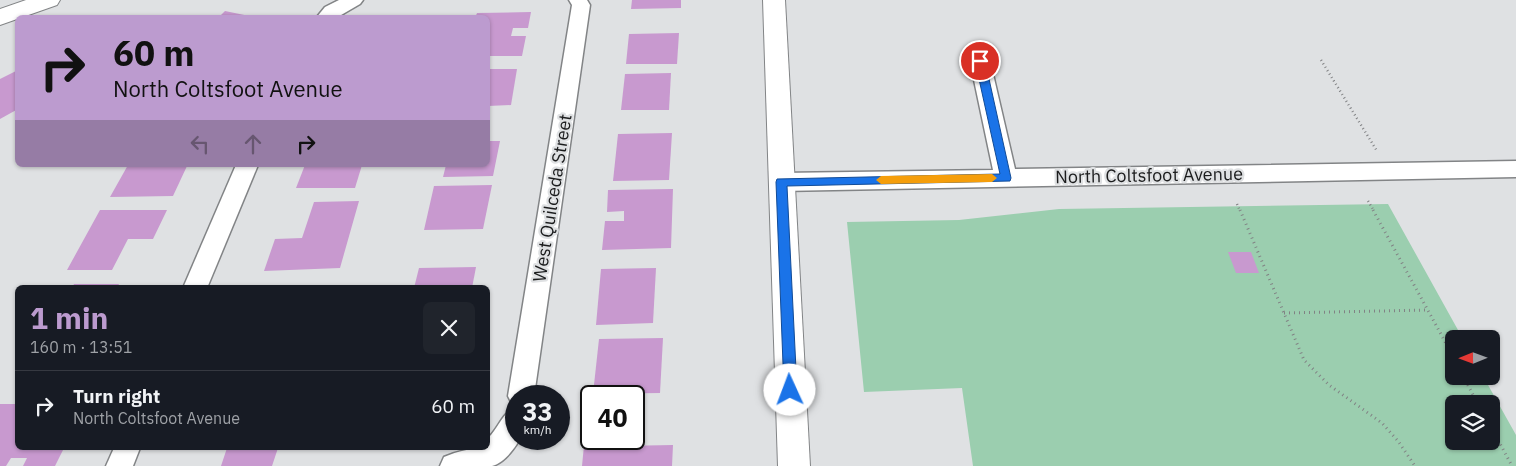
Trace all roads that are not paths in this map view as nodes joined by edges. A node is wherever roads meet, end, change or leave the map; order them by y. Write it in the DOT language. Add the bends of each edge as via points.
graph roads {
  1 [pos="49,0"];
  2 [pos="354,0"];
  3 [pos="578,0"];
  4 [pos="774,0"];
  5 [pos="328,15"];
  6 [pos="0,17"];
  7 [pos="980,61"];
  8 [pos="246,167"];
  9 [pos="1515,170"];
  10 [pos="1006,178"];
  11 [pos="781,182"];
  12 [pos="196,285"];
  13 [pos="523,385"];
  14 [pos="505,440"];
  15 [pos="126,450"];
  16 [pos="119,466"];
  17 [pos="454,466"];
  18 [pos="794,466"];
  1 -- 6 [label="street"];
  2 -- 5 [label="street"];
  3 -- 13 [label="street, West Quilceda Street" via="581,5"];
  4 -- 11 [label="street"];
  7 -- 10 [label="street"];
  8 -- 12 [label="street"];
  9 -- 10 [label="street, North Coltsfoot Avenue"];
  10 -- 11 [label="street, North Coltsfoot Avenue"];
  11 -- 18 [label="street"];
  14 -- 17 [label="street" via="497,449 471,462"];
  15 -- 16 [label="street"];
}
